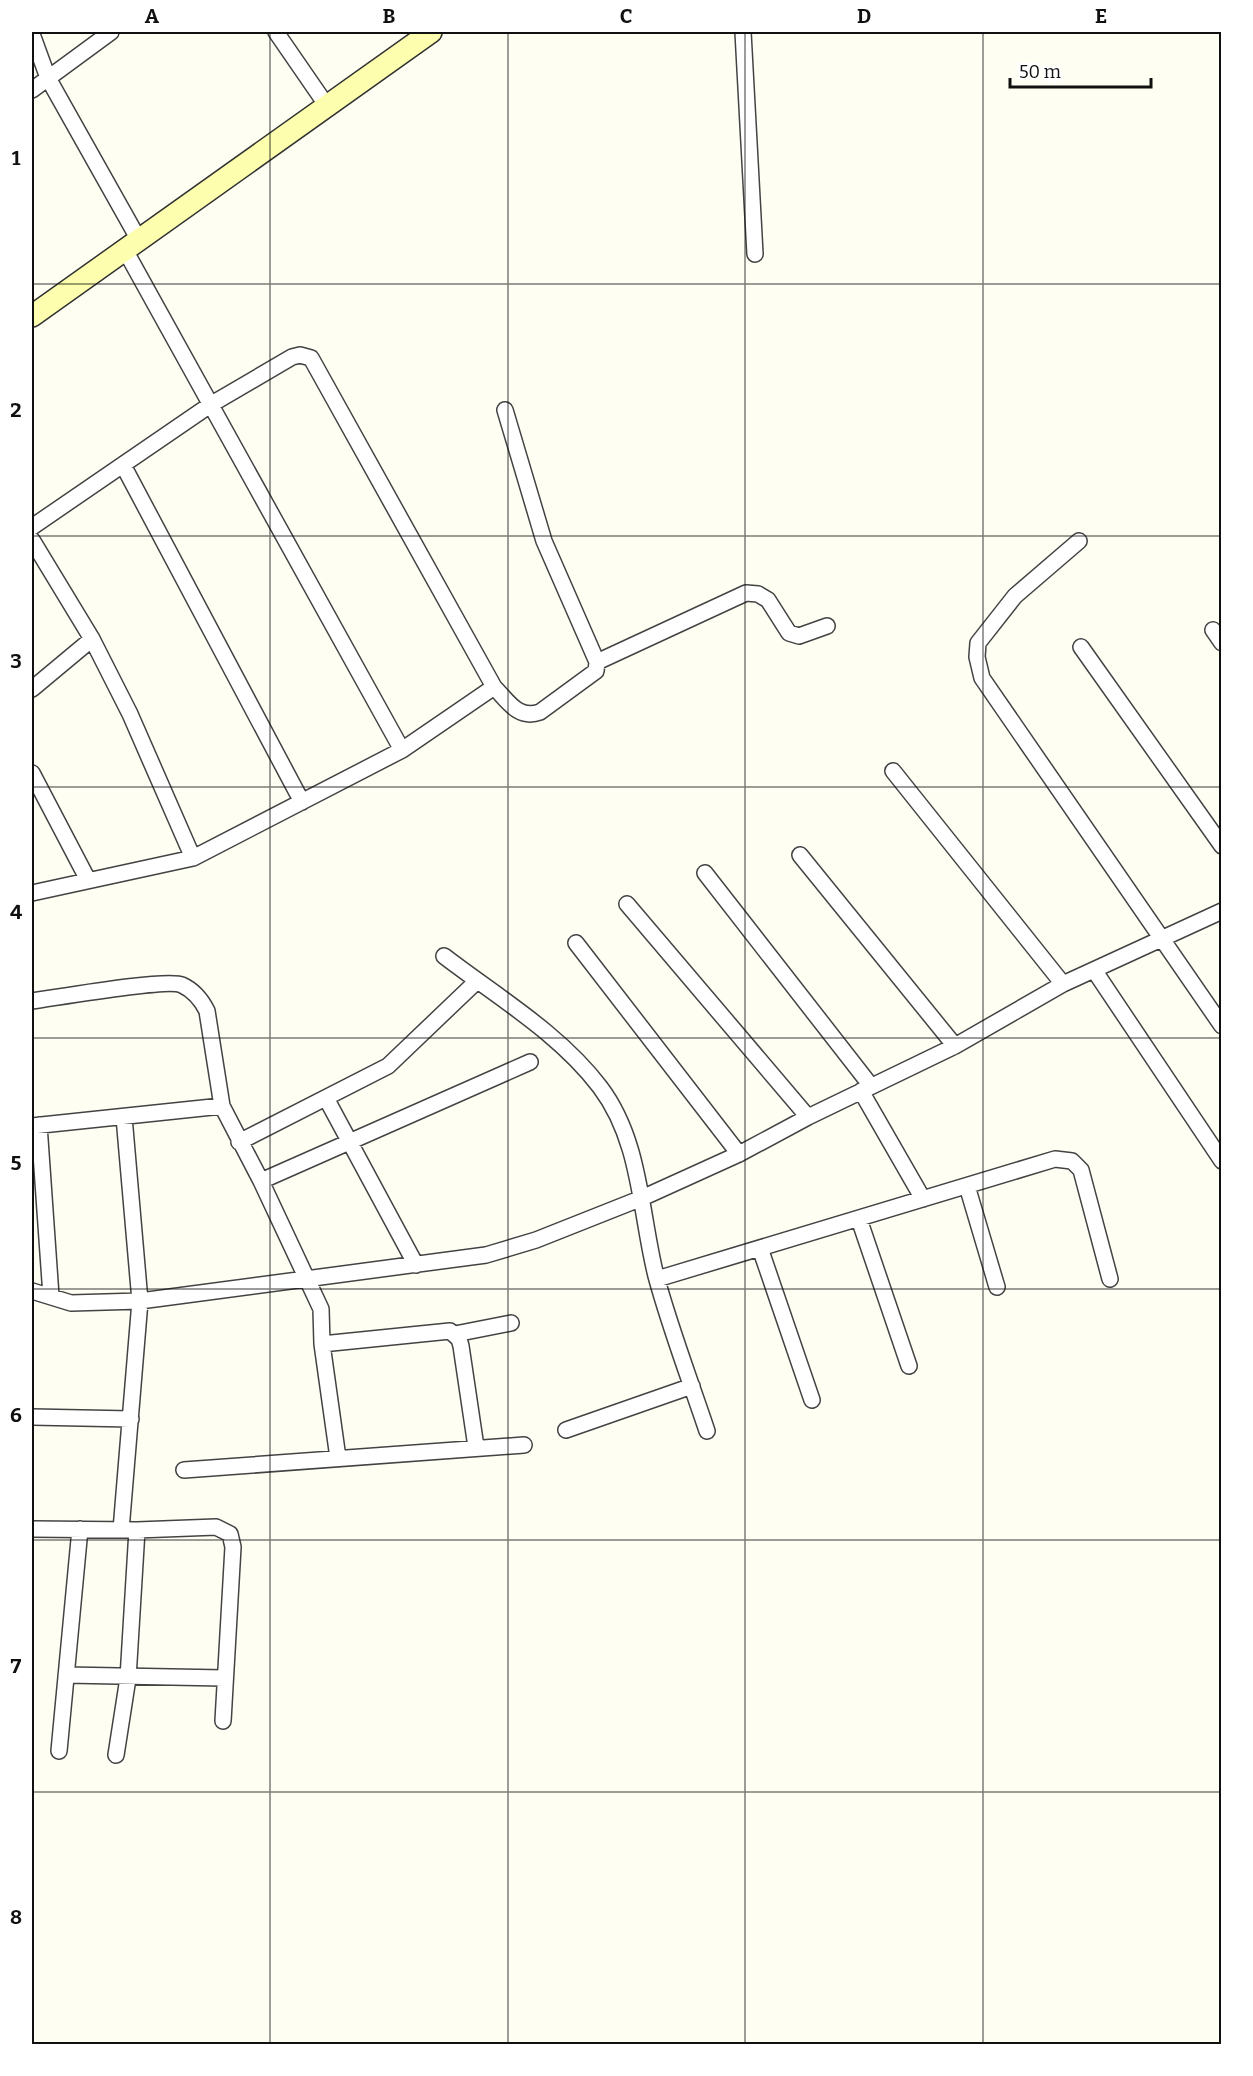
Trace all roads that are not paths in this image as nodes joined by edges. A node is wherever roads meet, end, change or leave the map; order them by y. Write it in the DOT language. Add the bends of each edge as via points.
graph roads {
  1 [pos="111,32"];
  2 [pos="276,32"];
  3 [pos="431,32"];
  4 [pos="743,32"];
  5 [pos="32,34"];
  6 [pos="48,78"];
  7 [pos="32,90"];
  8 [pos="327,106"];
  9 [pos="132,245"];
  10 [pos="755,254"];
  11 [pos="32,316"];
  12 [pos="210,405"];
  13 [pos="505,410"];
  14 [pos="123,465"];
  15 [pos="32,527"];
  16 [pos="32,540"];
  17 [pos="1079,541"];
  18 [pos="827,626"];
  19 [pos="1213,630"];
  20 [pos="92,639"];
  21 [pos="1221,643"];
  22 [pos="1081,646"];
  23 [pos="597,662"];
  24 [pos="494,687"];
  25 [pos="32,688"];
  26 [pos="402,750"];
  27 [pos="893,771"];
  28 [pos="32,773"];
  29 [pos="302,802"];
  30 [pos="1221,846"];
  31 [pos="800,855"];
  32 [pos="193,858"];
  33 [pos="705,873"];
  34 [pos="88,880"];
  35 [pos="32,893"];
  36 [pos="627,904"];
  37 [pos="1221,911"];
  38 [pos="1162,938"];
  39 [pos="576,943"];
  40 [pos="444,956"];
  41 [pos="1094,970"];
  42 [pos="477,981"];
  43 [pos="1064,984"];
  44 [pos="32,1001"];
  45 [pos="1221,1026"];
  46 [pos="955,1046"];
  47 [pos="530,1062"];
  48 [pos="866,1089"];
  49 [pos="326,1098"];
  50 [pos="222,1106"];
  51 [pos="124,1117"];
  52 [pos="808,1117"];
  53 [pos="35,1125"];
  54 [pos="350,1141"];
  55 [pos="239,1142"];
  56 [pos="739,1154"];
  57 [pos="1221,1161"];
  58 [pos="261,1181"];
  59 [pos="967,1186"];
  60 [pos="642,1198"];
  61 [pos="923,1199"];
  62 [pos="859,1219"];
  63 [pos="760,1248"];
  64 [pos="416,1265"];
  65 [pos="305,1278"];
  66 [pos="1110,1279"];
  67 [pos="657,1280"];
  68 [pos="997,1287"];
  69 [pos="32,1292"];
  70 [pos="51,1296"];
  71 [pos="140,1301"];
  72 [pos="511,1323"];
  73 [pos="455,1334"];
  74 [pos="322,1344"];
  75 [pos="909,1366"];
  76 [pos="692,1386"];
  77 [pos="812,1400"];
  78 [pos="32,1417"];
  79 [pos="131,1419"];
  80 [pos="566,1430"];
  81 [pos="707,1431"];
  82 [pos="525,1444"];
  83 [pos="476,1447"];
  84 [pos="338,1458"];
  85 [pos="184,1470"];
  86 [pos="32,1529"];
  87 [pos="80,1529"];
  88 [pos="121,1530"];
  89 [pos="137,1530"];
  90 [pos="66,1675"];
  91 [pos="128,1678"];
  92 [pos="224,1678"];
  93 [pos="222,1721"];
  94 [pos="59,1751"];
  95 [pos="116,1755"];
  1 -- 6 [label="street"];
  2 -- 8 [label="street"];
  3 -- 8 [label="main road"];
  4 -- 10 [label="street"];
  5 -- 6 [label="street"];
  6 -- 7 [label="street"];
  6 -- 9 [label="street"];
  8 -- 9 [label="main road"];
  9 -- 11 [label="main road"];
  9 -- 12 [label="street"];
  12 -- 14 [label="street"];
  12 -- 24 [label="street" via="292,357 311,358"];
  12 -- 26 [label="street"];
  13 -- 23 [label="street" via="544,541"];
  14 -- 15 [label="street"];
  14 -- 29 [label="street"];
  16 -- 20 [label="street"];
  17 -- 38 [label="street" via="1016,596 978,643 976,657 982,678"];
  18 -- 23 [label="street" via="799,636 789,633 768,600 746,593"];
  19 -- 21 [label="street"];
  20 -- 25 [label="street"];
  20 -- 32 [label="street"];
  22 -- 30 [label="street"];
  23 -- 24 [label="street" via="596,671 540,712 530,715 520,713"];
  24 -- 26 [label="street"];
  26 -- 29 [label="street"];
  27 -- 43 [label="street"];
  28 -- 34 [label="street"];
  29 -- 32 [label="street"];
  31 -- 46 [label="street"];
  32 -- 34 [label="street"];
  33 -- 48 [label="street"];
  34 -- 35 [label="street"];
  36 -- 52 [label="street"];
  37 -- 38 [label="street"];
  38 -- 41 [label="street"];
  38 -- 45 [label="street"];
  39 -- 56 [label="street"];
  40 -- 42 [label="street"];
  41 -- 43 [label="street"];
  41 -- 57 [label="street"];
  42 -- 49 [label="street" via="388,1066"];
  42 -- 60 [label="street" via="574,1057 600,1088 631,1151"];
  43 -- 46 [label="street"];
  44 -- 50 [label="street" via="182,984 200,999 207,1011"];
  46 -- 48 [label="street"];
  47 -- 54 [label="street"];
  48 -- 52 [label="street"];
  48 -- 61 [label="street"];
  49 -- 54 [label="street"];
  49 -- 55 [label="street"];
  50 -- 51 [label="street"];
  50 -- 55 [label="street"];
  51 -- 53 [label="street"];
  51 -- 71 [label="street"];
  52 -- 56 [label="street"];
  53 -- 70 [label="street"];
  54 -- 58 [label="street"];
  54 -- 64 [label="street"];
  55 -- 58 [label="street"];
  56 -- 60 [label="street"];
  58 -- 65 [label="street"];
  59 -- 61 [label="street"];
  59 -- 66 [label="street" via="1055,1159 1072,1161 1081,1170"];
  59 -- 68 [label="street"];
  60 -- 64 [label="street" via="536,1240 486,1255"];
  60 -- 67 [label="street"];
  61 -- 62 [label="street"];
  62 -- 63 [label="street"];
  62 -- 75 [label="street"];
  63 -- 67 [label="street"];
  63 -- 77 [label="street"];
  64 -- 65 [label="street"];
  65 -- 71 [label="street"];
  65 -- 74 [label="street" via="321,1309"];
  67 -- 76 [label="street"];
  69 -- 70 [label="street"];
  70 -- 71 [label="street" via="71,1303"];
  71 -- 79 [label="street"];
  72 -- 73 [label="street"];
  73 -- 74 [label="street" via="445,1330"];
  73 -- 83 [label="street" via="461,1347"];
  74 -- 84 [label="street"];
  76 -- 80 [label="street"];
  76 -- 81 [label="street"];
  78 -- 79 [label="street"];
  79 -- 88 [label="street"];
  82 -- 83 [label="street"];
  83 -- 84 [label="street"];
  84 -- 85 [label="street"];
  86 -- 87 [label="street"];
  87 -- 88 [label="street"];
  87 -- 90 [label="street"];
  88 -- 89 [label="street"];
  89 -- 91 [label="street"];
  89 -- 92 [label="street" via="216,1527 230,1534 233,1547"];
  90 -- 91 [label="street"];
  90 -- 94 [label="street"];
  91 -- 92 [label="street"];
  91 -- 95 [label="street"];
  92 -- 93 [label="street"];
}
